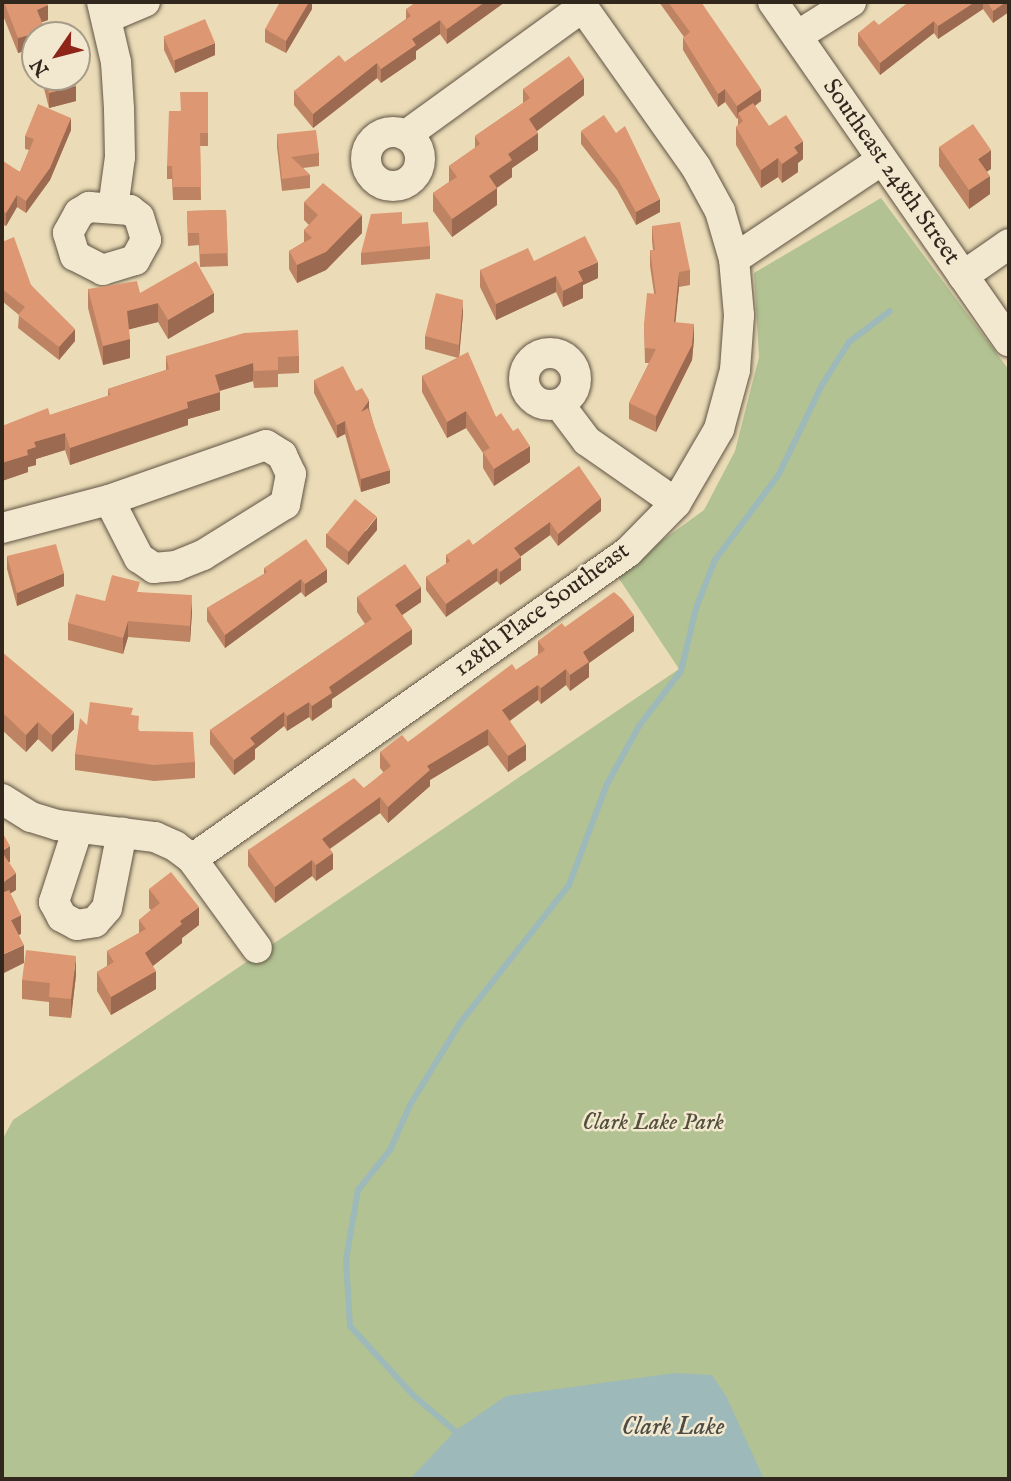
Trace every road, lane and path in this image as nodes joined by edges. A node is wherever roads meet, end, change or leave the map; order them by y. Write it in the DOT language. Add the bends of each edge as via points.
graph roads {
  1 [pos="145,2"];
  2 [pos="773,2"];
  3 [pos="851,2"];
  4 [pos="581,4"];
  5 [pos="105,9"];
  6 [pos="797,36"];
  7 [pos="406,135"];
  8 [pos="882,160"];
  9 [pos="113,208"];
  10 [pos="1009,244"];
  11 [pos="734,259"];
  12 [pos="963,276"];
  13 [pos="1009,341"];
  14 [pos="559,404"];
  15 [pos="109,500"];
  16 [pos="676,503"];
  17 [pos="2,528"];
  18 [pos="2,799"];
  19 [pos="78,828"];
  20 [pos="122,832"];
  21 [pos="192,859"];
  22 [pos="257,948"];
  1 -- 5 [label="street"];
  2 -- 6 [label="street, Southeast 248th Street"];
  3 -- 6 [label="street"];
  4 -- 7 [label="street"];
  4 -- 11 [label="street, 128th Place Southeast" via="696,167 720,211"];
  5 -- 9 [label="street" via="116,62 120,157"];
  6 -- 8 [label="street, Southeast 248th Street"];
  8 -- 11 [label="street"];
  8 -- 12 [label="street, Southeast 248th Street"];
  10 -- 12 [label="street"];
  11 -- 16 [label="street, 128th Place Southeast" via="739,315 735,370 719,429"];
  12 -- 13 [label="street, Southeast 248th Street"];
  14 -- 16 [label="street" via="587,441"];
  15 -- 15 [label="street" via="139,558 154,568 176,566 203,555 285,504 291,474 282,455 266,445"];
  15 -- 17 [label="street"];
  16 -- 21 [label="street, 128th Place Southeast" via="628,552"];
  18 -- 19 [label="street" via="31,817"];
  19 -- 20 [label="street"];
  19 -- 20 [label="street" via="54,902 62,917 77,925 95,922 107,908"];
  20 -- 21 [label="street" via="155,837"];
  21 -- 22 [label="street"];
}
